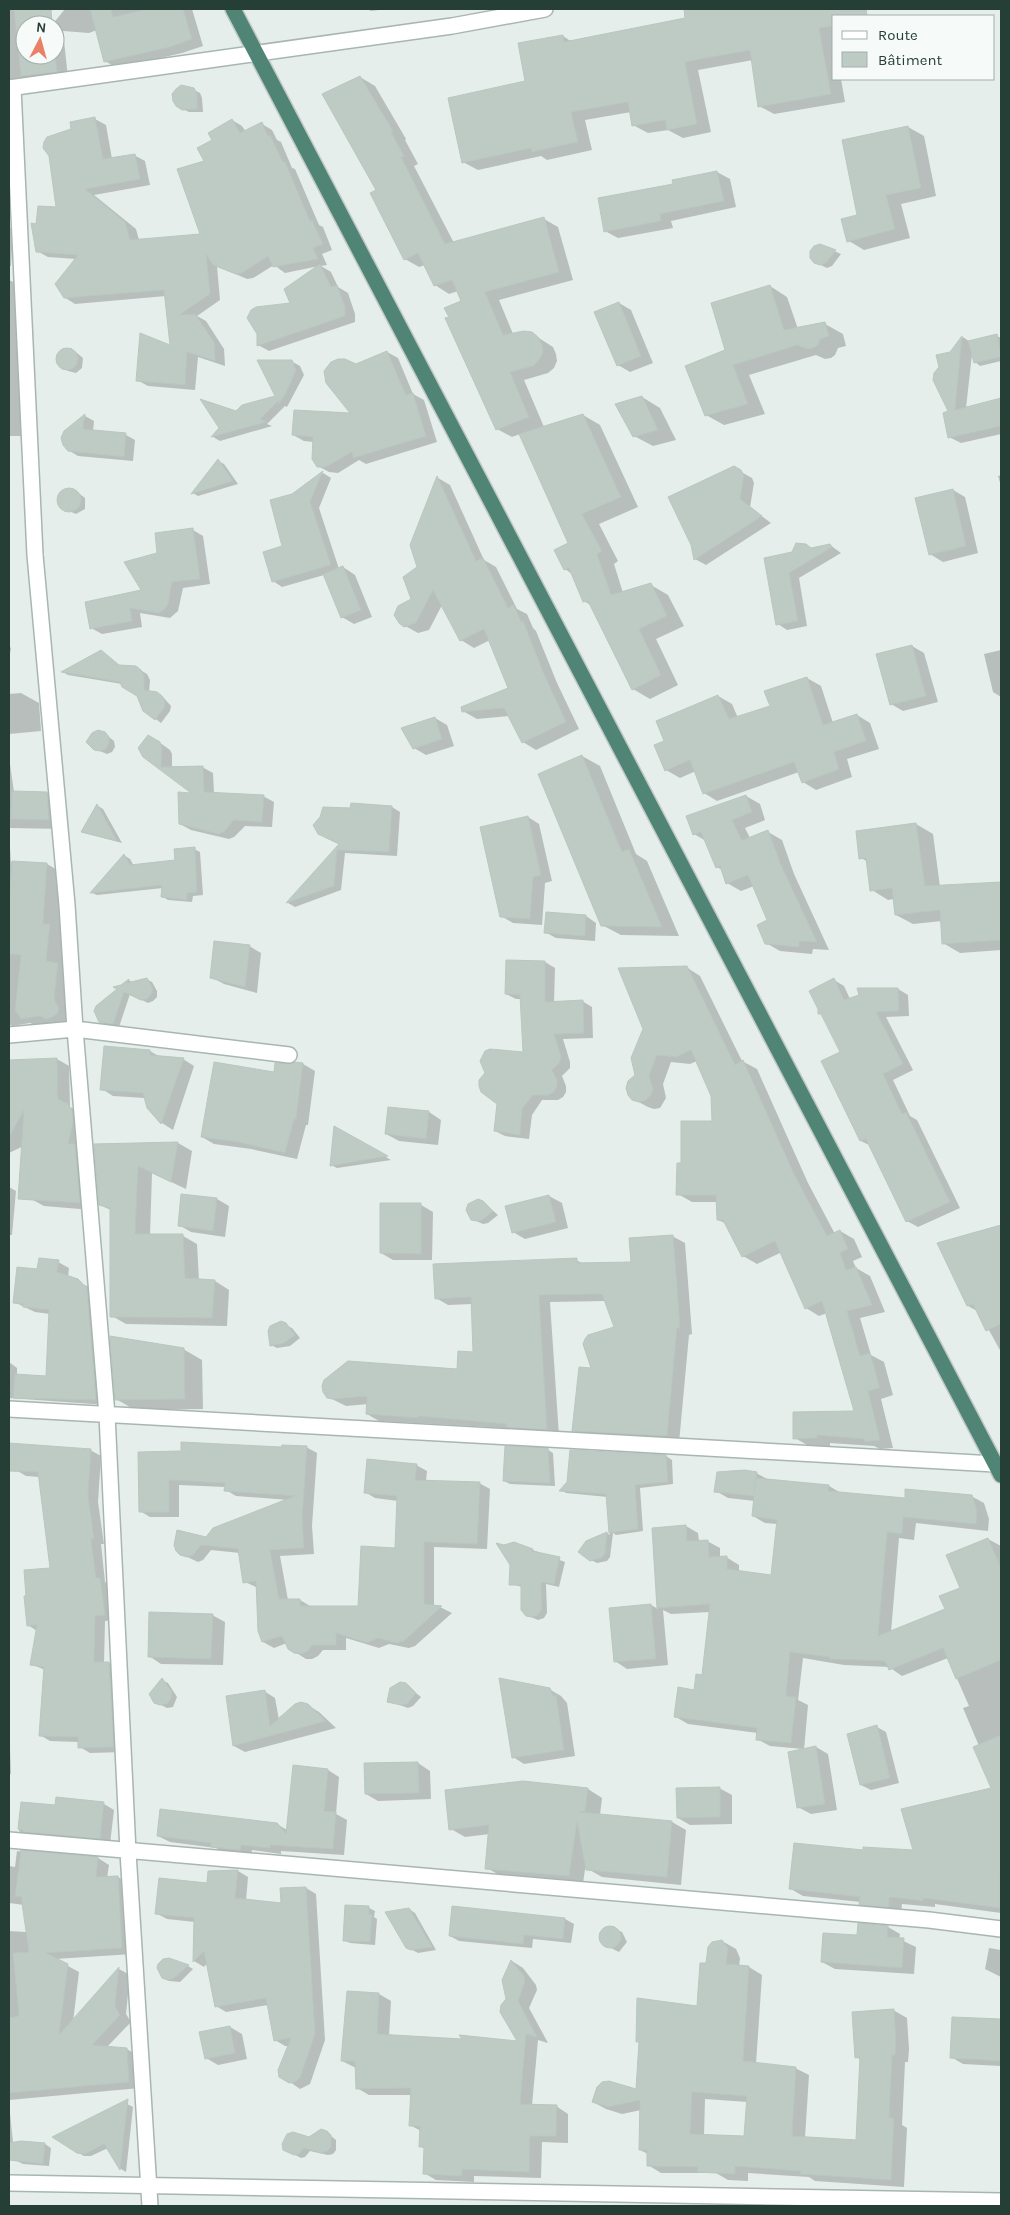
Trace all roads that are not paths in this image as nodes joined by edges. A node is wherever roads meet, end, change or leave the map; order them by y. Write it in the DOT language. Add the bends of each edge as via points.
graph roads {
  1 [pos="234,9"];
  2 [pos="545,9"];
  3 [pos="256,52"];
  4 [pos="11,88"];
  5 [pos="75,1029"];
  6 [pos="9,1035"];
  7 [pos="289,1055"];
  8 [pos="9,1409"];
  9 [pos="107,1415"];
  10 [pos="998,1470"];
  11 [pos="9,1840"];
  12 [pos="128,1852"];
  13 [pos="1001,1929"];
  14 [pos="9,2184"];
  15 [pos="148,2186"];
  16 [pos="676,2201"];
  17 [pos="1001,2201"];
  18 [pos="150,2206"];
  1 -- 3 [label="highway"];
  2 -- 3 [label="street" via="452,26"];
  3 -- 4 [label="street"];
  3 -- 10 [label="highway"];
  4 -- 5 [label="street" via="35,555 68,905"];
  5 -- 6 [label="street"];
  5 -- 7 [label="street"];
  5 -- 9 [label="street"];
  8 -- 9 [label="street"];
  9 -- 10 [label="street"];
  9 -- 12 [label="street"];
  11 -- 12 [label="street"];
  12 -- 13 [label="street" via="909,1918"];
  12 -- 15 [label="street"];
  14 -- 15 [label="street"];
  15 -- 16 [label="street"];
  15 -- 18 [label="street"];
  16 -- 17 [label="street"];
}
